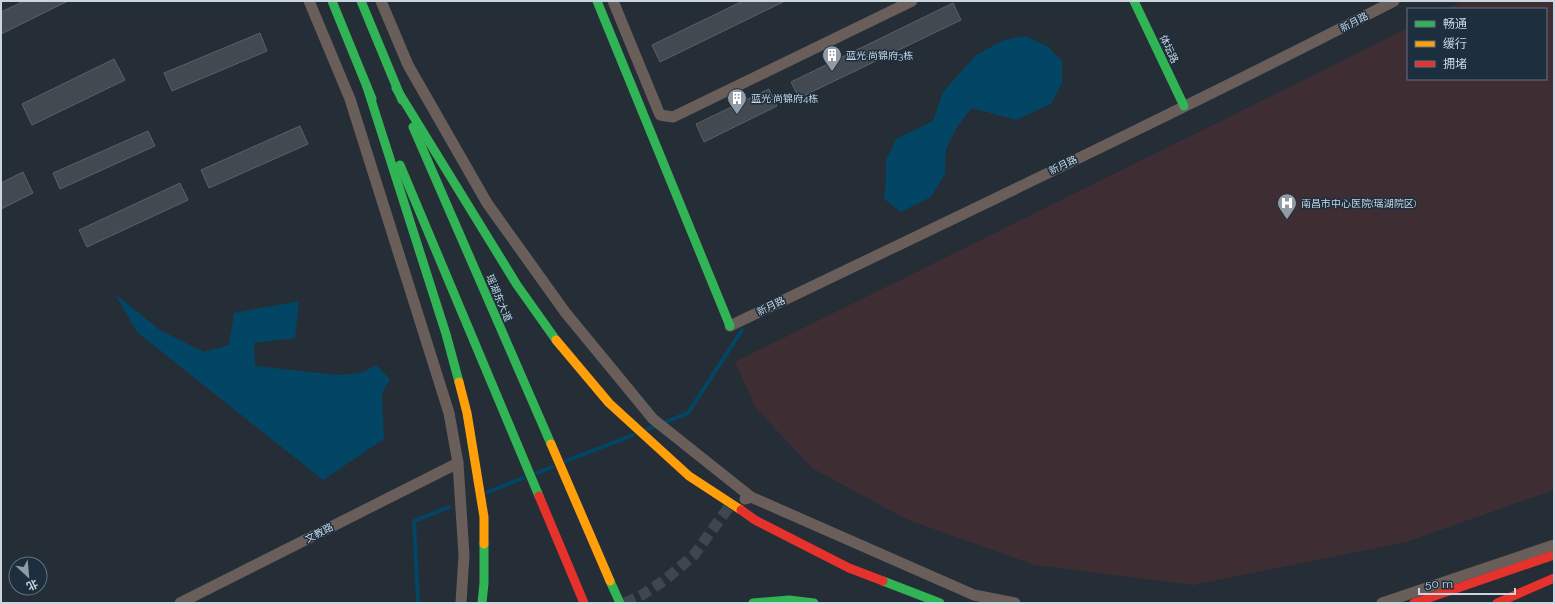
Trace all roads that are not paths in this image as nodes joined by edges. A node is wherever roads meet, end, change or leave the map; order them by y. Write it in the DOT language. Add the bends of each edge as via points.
graph roads {
  1 [pos="309,1"];
  2 [pos="332,1"];
  3 [pos="361,1"];
  4 [pos="381,1"];
  5 [pos="597,1"];
  6 [pos="613,1"];
  7 [pos="912,1"];
  8 [pos="1134,1"];
  9 [pos="1394,1"];
  10 [pos="367,87"];
  11 [pos="396,88"];
  12 [pos="1184,106"];
  13 [pos="730,326"];
  14 [pos="458,464"];
  15 [pos="751,497"];
  16 [pos="730,504"];
  17 [pos="1554,545"];
  18 [pos="1554,555"];
  19 [pos="1554,578"];
  20 [pos="180,603"];
  21 [pos="461,603"];
  22 [pos="482,603"];
  23 [pos="584,603"];
  24 [pos="620,603"];
  25 [pos="753,603"];
  26 [pos="814,603"];
  27 [pos="940,603"];
  28 [pos="1015,603"];
  29 [pos="1382,603"];
  30 [pos="1414,603"];
  31 [pos="1497,603"];
  1 -- 14 [label="street" via="350,99 449,413"];
  2 -- 10 [label="main road"];
  3 -- 11 [label="main road, 瑶湖东大道"];
  4 -- 15 [label="street" via="408,65 487,203 564,312 653,419"];
  5 -- 13 [label="main road"];
  6 -- 7 [label="street" via="660,115 673,117"];
  8 -- 12 [label="main road, 体坛路"];
  9 -- 12 [label="street, 新月路"];
  10 -- 22 [label="main road, bridge" via="446,334 467,413 484,517"];
  10 -- 23 [label="main road"];
  11 -- 16 [label="main road" via="517,285 561,348 609,403 689,476"];
  11 -- 24 [label="main road, 瑶湖东大道"];
  12 -- 13 [label="street, 新月路"];
  14 -- 20 [label="street, 文教路"];
  14 -- 21 [label="street" via="464,555"];
  15 -- 16 [label="street"];
  15 -- 28 [label="street" via="974,594"];
  16 -- 27 [label="main road" via="755,520 849,568"];
  17 -- 29 [label="street"];
  18 -- 30 [label="main road"];
  19 -- 31 [label="main road"];
  25 -- 26 [label="main road" via="789,600"];
}
